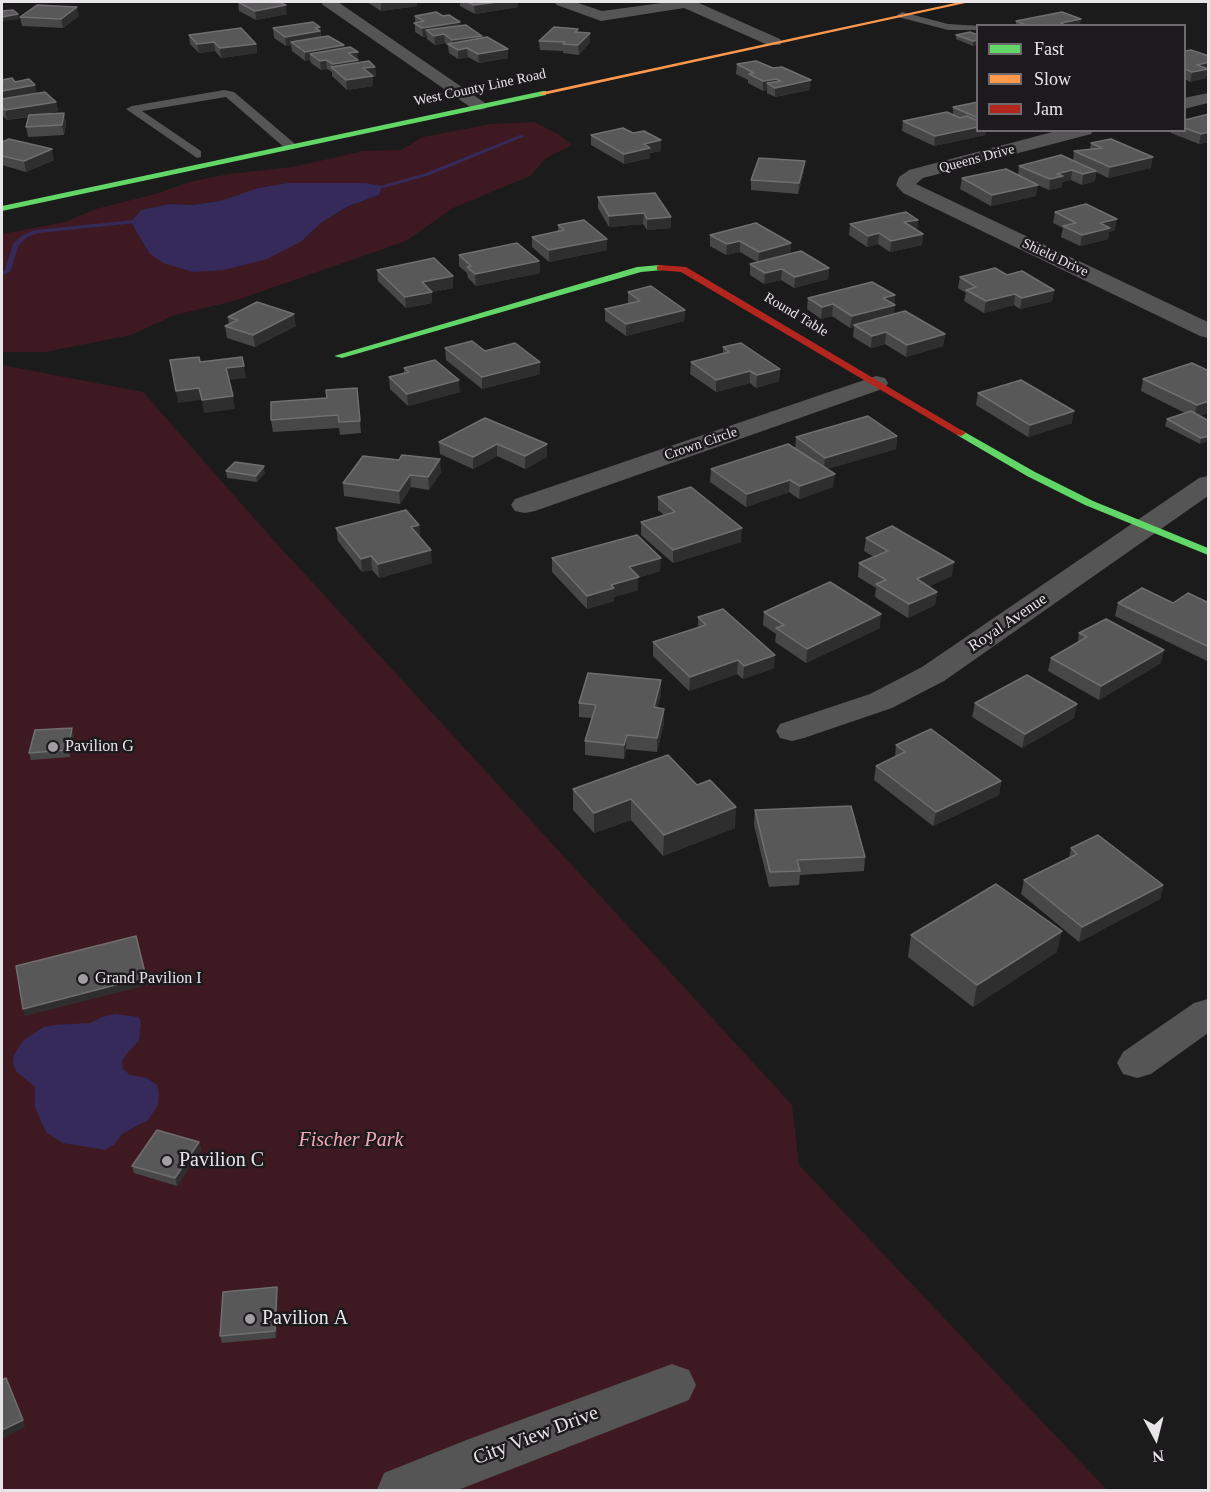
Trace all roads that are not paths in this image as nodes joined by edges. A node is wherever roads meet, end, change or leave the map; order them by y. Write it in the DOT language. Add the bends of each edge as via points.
graph roads {
  1 [pos="328,2"];
  2 [pos="562,2"];
  3 [pos="689,2"];
  4 [pos="920,2"];
  5 [pos="954,2"];
  6 [pos="902,15"];
  7 [pos="976,27"];
  8 [pos="757,36"];
  9 [pos="774,42"];
  10 [pos="1209,98"];
  11 [pos="473,101"];
  12 [pos="1186,104"];
  13 [pos="1076,132"];
  14 [pos="279,137"];
  15 [pos="290,146"];
  16 [pos="196,154"];
  17 [pos="906,181"];
  18 [pos="2,196"];
  19 [pos="2,208"];
  20 [pos="1209,331"];
  21 [pos="339,356"];
  22 [pos="876,383"];
  23 [pos="1209,484"];
  24 [pos="525,505"];
  25 [pos="1148,527"];
  26 [pos="1209,552"];
  27 [pos="792,731"];
  28 [pos="1209,1013"];
  29 [pos="1137,1063"];
  30 [pos="672,1385"];
  31 [pos="402,1491"];
  1 -- 11 [label="street"];
  2 -- 3 [label="street" via="601,16"];
  3 -- 8 [label="street"];
  4 -- 8 [label="main road, West County Line Road"];
  5 -- 6 [label="main road, West County Line Road"];
  6 -- 7 [label="lane" via="948,27"];
  6 -- 9 [label="main road, West County Line Road"];
  8 -- 9 [label="street"];
  8 -- 11 [label="main road, West County Line Road"];
  9 -- 11 [label="main road, West County Line Road"];
  10 -- 12 [label="street"];
  11 -- 14 [label="main road, West County Line Road"];
  11 -- 15 [label="main road, West County Line Road"];
  13 -- 17 [label="street, Queens Drive" via="916,174"];
  14 -- 15 [label="lane"];
  14 -- 16 [label="main road, West County Line Road"];
  14 -- 16 [label="lane" via="230,94 132,109"];
  15 -- 19 [label="main road, West County Line Road"];
  16 -- 18 [label="main road, West County Line Road"];
  17 -- 20 [label="street, Shield Drive" via="910,189"];
  21 -- 22 [label="main road, Round Table" via="640,269 668,267 694,273"];
  22 -- 24 [label="street, Crown Circle"];
  22 -- 25 [label="main road, Round Table" via="1031,474"];
  23 -- 25 [label="street, Royal Avenue"];
  25 -- 26 [label="main road, Round Table"];
  25 -- 27 [label="street, Royal Avenue" via="916,684"];
  28 -- 29 [label="street"];
  30 -- 31 [label="street, City View Drive"];
}
